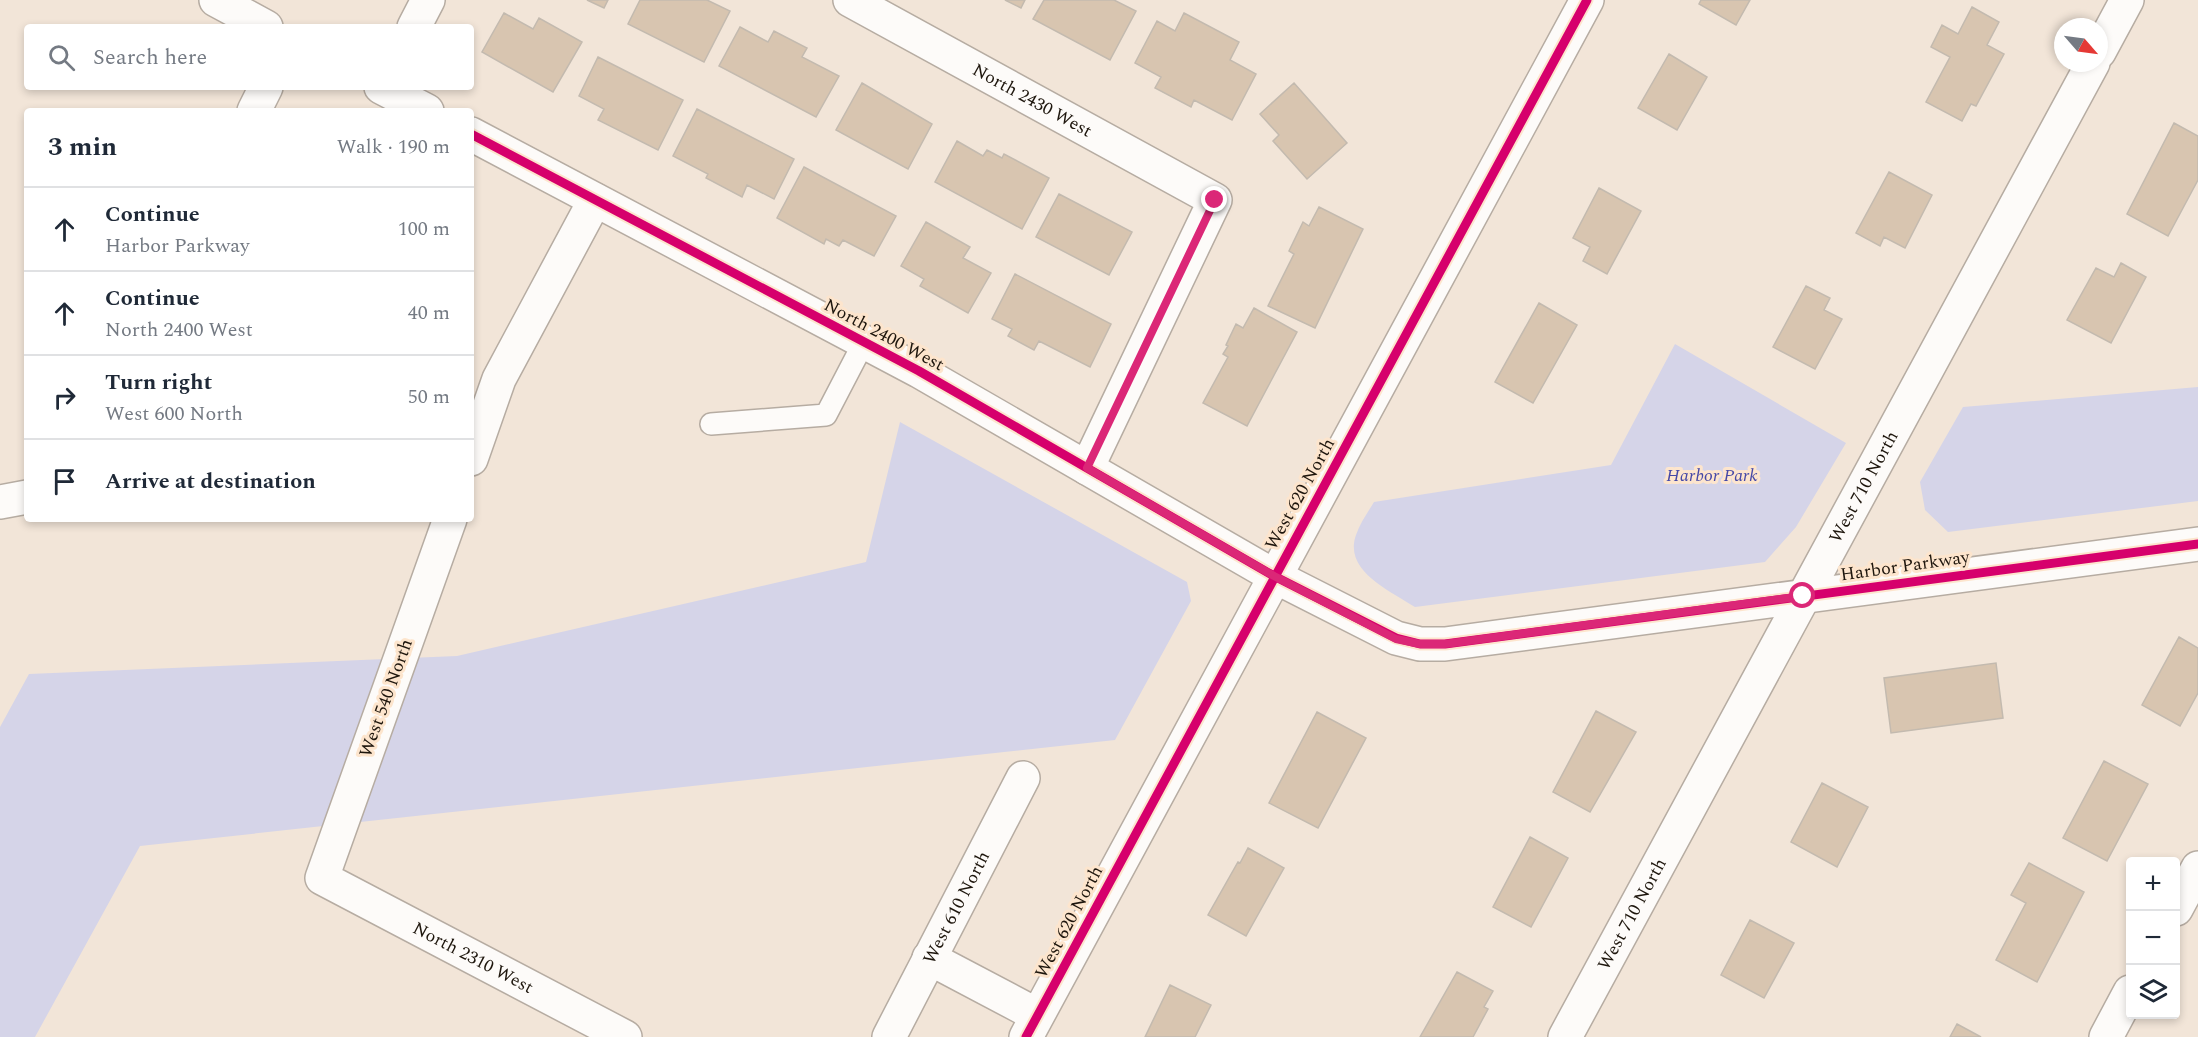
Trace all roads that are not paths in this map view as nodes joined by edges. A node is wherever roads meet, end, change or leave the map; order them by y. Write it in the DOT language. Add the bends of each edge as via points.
graph roads {
  1 [pos="216,0"];
  2 [pos="428,0"];
  3 [pos="850,0"];
  4 [pos="1587,0"];
  5 [pos="2127,0"];
  6 [pos="260,24"];
  7 [pos="416,24"];
  8 [pos="2108,35"];
  9 [pos="2088,72"];
  10 [pos="264,90"];
  11 [pos="388,90"];
  12 [pos="256,108"];
  13 [pos="421,108"];
  14 [pos="474,136"];
  15 [pos="595,200"];
  16 [pos="864,342"];
  17 [pos="711,424"];
  18 [pos="474,450"];
  19 [pos="1087,468"];
  20 [pos="24,498"];
  21 [pos="0,502"];
  22 [pos="449,522"];
  23 [pos="2198,544"];
  24 [pos="1274,576"];
  25 [pos="1803,596"];
  26 [pos="1023,778"];
  27 [pos="322,878"];
  28 [pos="929,958"];
  29 [pos="2126,1000"];
  30 [pos="1032,1026"];
  31 [pos="625,1037"];
  32 [pos="889,1037"];
  33 [pos="1565,1037"];
  34 [pos="2106,1037"];
  1 -- 6 [label="street"];
  2 -- 7 [label="street"];
  3 -- 19 [label="street, North 2430 West" via="1215,200"];
  4 -- 24 [label="street, West 620 North"];
  5 -- 8 [label="street"];
  9 -- 25 [label="street, West 710 North"];
  10 -- 12 [label="street"];
  11 -- 13 [label="street"];
  14 -- 15 [label="street, North 2400 West"];
  15 -- 16 [label="street, North 2400 West"];
  15 -- 18 [label="street" via="499,379"];
  16 -- 17 [label="lane" via="826,415"];
  16 -- 19 [label="street, North 2400 West"];
  19 -- 24 [label="street, North 2400 West"];
  20 -- 21 [label="street"];
  22 -- 27 [label="street, West 540 North"];
  23 -- 25 [label="street, Harbor Parkway"];
  24 -- 25 [label="street, Harbor Parkway" via="1396,639 1420,644 1445,644"];
  24 -- 30 [label="street, West 620 North"];
  25 -- 33 [label="street, West 710 North"];
  26 -- 28 [label="street, West 610 North"];
  27 -- 31 [label="street, North 2310 West"];
  28 -- 30 [label="street"];
  28 -- 32 [label="street, West 610 North"];
  29 -- 34 [label="street"];
}
